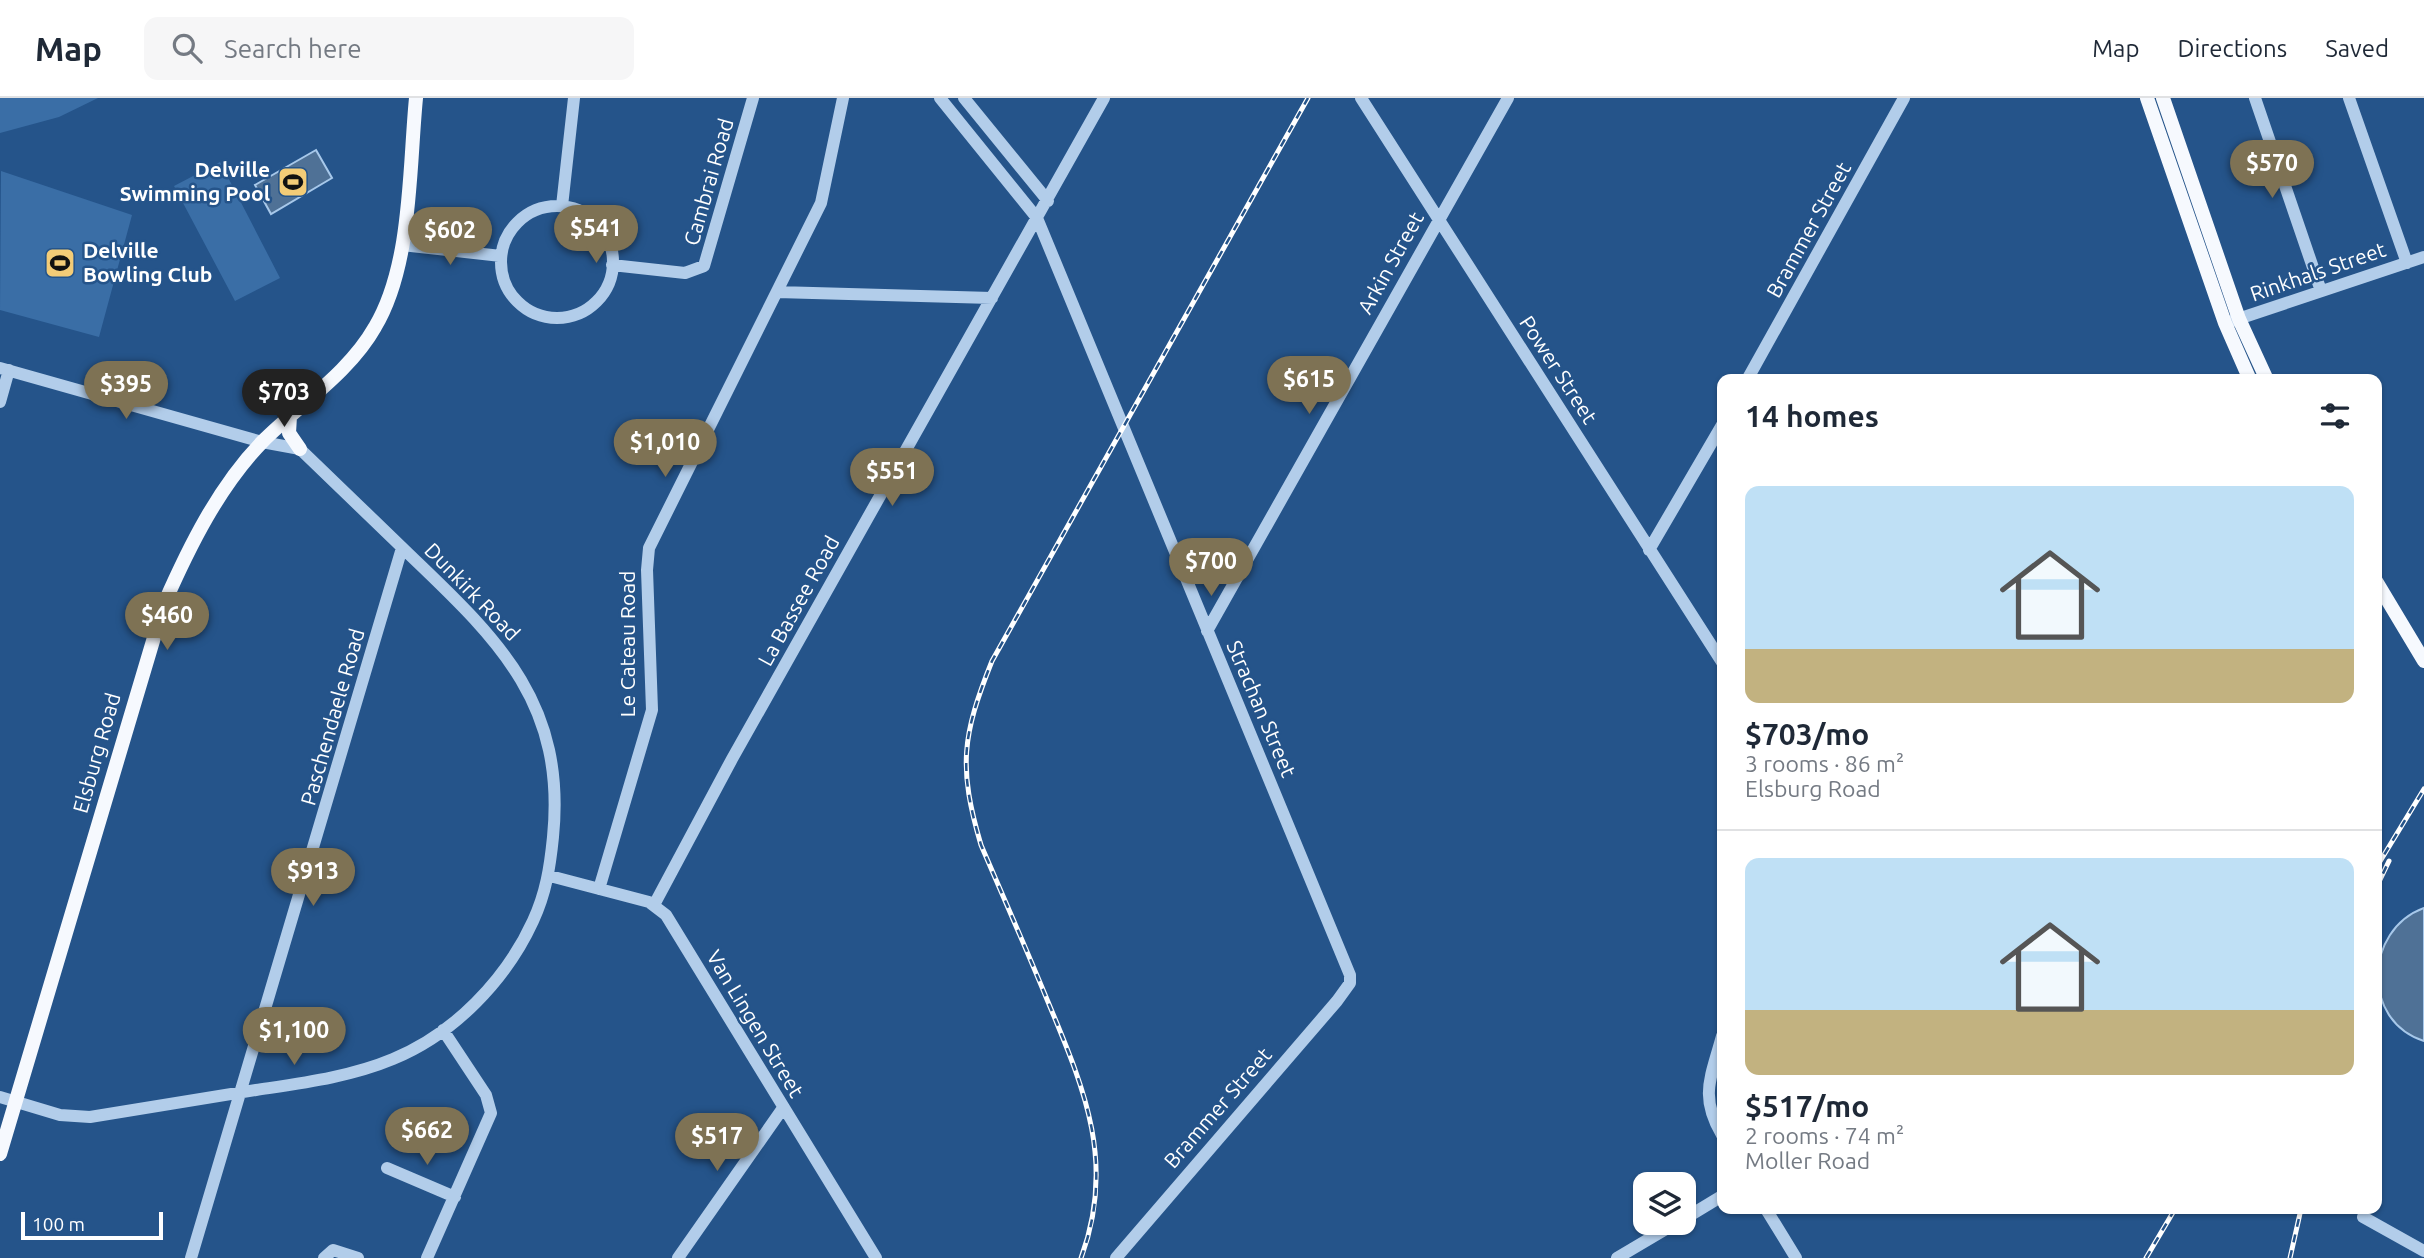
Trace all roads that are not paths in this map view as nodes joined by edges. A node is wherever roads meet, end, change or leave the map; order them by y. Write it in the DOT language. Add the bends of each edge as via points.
graph roads {
  1 [pos="416,98"];
  2 [pos="574,98"];
  3 [pos="753,98"];
  4 [pos="843,98"];
  5 [pos="940,98"];
  6 [pos="963,98"];
  7 [pos="1104,98"];
  8 [pos="1360,98"];
  9 [pos="1508,98"];
  10 [pos="1904,98"];
  11 [pos="2147,98"];
  12 [pos="2163,98"];
  13 [pos="2255,98"];
  14 [pos="2348,98"];
  15 [pos="951,112"];
  16 [pos="1048,201"];
  17 [pos="562,206"];
  18 [pos="1037,218"];
  19 [pos="1438,219"];
  20 [pos="402,245"];
  21 [pos="501,256"];
  22 [pos="2424,257"];
  23 [pos="2407,262"];
  24 [pos="612,264"];
  25 [pos="2321,291"];
  26 [pos="777,292"];
  27 [pos="992,298"];
  28 [pos="2239,319"];
  29 [pos="2225,323"];
  30 [pos="5,369"];
  31 [pos="1750,374"];
  32 [pos="2247,374"];
  33 [pos="2264,374"];
  34 [pos="0,402"];
  35 [pos="290,416"];
  36 [pos="1717,434"];
  37 [pos="261,442"];
  38 [pos="300,450"];
  39 [pos="402,548"];
  40 [pos="1649,550"];
  41 [pos="2382,591"];
  42 [pos="1207,631"];
  43 [pos="1717,654"];
  44 [pos="2424,661"];
  45 [pos="550,876"];
  46 [pos="599,889"];
  47 [pos="654,905"];
  48 [pos="1350,983"];
  49 [pos="443,1030"];
  50 [pos="1717,1060"];
  51 [pos="241,1093"];
  52 [pos="0,1097"];
  53 [pos="16,1102"];
  54 [pos="783,1108"];
  55 [pos="1717,1127"];
  56 [pos="0,1154"];
  57 [pos="387,1168"];
  58 [pos="454,1197"];
  59 [pos="1717,1199"];
  60 [pos="1696,1212"];
  61 [pos="1769,1214"];
  62 [pos="2363,1217"];
  63 [pos="1656,1235"];
  64 [pos="2424,1251"];
  65 [pos="191,1258"];
  66 [pos="324,1258"];
  67 [pos="358,1258"];
  68 [pos="427,1258"];
  69 [pos="678,1258"];
  70 [pos="876,1258"];
  71 [pos="1116,1258"];
  72 [pos="1617,1258"];
  73 [pos="1796,1258"];
  1 -- 20 [label="main road, Elsburg Road"];
  2 -- 17 [label="street"];
  3 -- 24 [label="street, Cambrai Road" via="704,266 685,273"];
  4 -- 26 [label="street, Le Cateau Road" via="821,203"];
  5 -- 15 [label="street, Strachan Street"];
  6 -- 15 [label="street"];
  6 -- 16 [label="street"];
  7 -- 16 [label="street, La Bassee Road"];
  8 -- 19 [label="street, Power Street"];
  9 -- 19 [label="street, Arkin Street"];
  10 -- 31 [label="street, Brammer Street"];
  11 -- 29 [label="main road"];
  12 -- 28 [label="main road"];
  13 -- 25 [label="street"];
  14 -- 23 [label="street"];
  15 -- 18 [label="street, Strachan Street"];
  16 -- 18 [label="street, La Bassee Road"];
  17 -- 21 [label="street" via="542,208 524,217 510,232"];
  17 -- 24 [label="street" via="583,212 599,225"];
  18 -- 27 [label="street, La Bassee Road"];
  18 -- 42 [label="street, Strachan Street"];
  19 -- 40 [label="street, Power Street"];
  19 -- 42 [label="street, Arkin Street"];
  20 -- 21 [label="street"];
  20 -- 35 [label="main road, Elsburg Road" via="376,327 346,364"];
  21 -- 24 [label="street" via="513,297 533,312 556,318 590,307 606,288"];
  22 -- 23 [label="street, Rinkhals Street"];
  23 -- 25 [label="street, Rinkhals Street"];
  25 -- 28 [label="street, Rinkhals Street"];
  26 -- 27 [label="street"];
  26 -- 46 [label="street, Le Cateau Road" via="649,548 652,710"];
  27 -- 47 [label="street, La Bassee Road"];
  28 -- 29 [label="street, Rinkhals Street"];
  28 -- 33 [label="main road"];
  29 -- 32 [label="main road"];
  30 -- 34 [label="street"];
  30 -- 37 [label="street"];
  35 -- 37 [label="main road, Elsburg Road"];
  35 -- 38 [label="main road" via="289,433"];
  36 -- 40 [label="street"];
  37 -- 38 [label="street"];
  37 -- 53 [label="main road, Elsburg Road" via="196,537 164,604"];
  38 -- 39 [label="street, Dunkirk Road"];
  39 -- 45 [label="street, Dunkirk Road" via="496,641 533,703 548,746 554,783"];
  39 -- 51 [label="street, Paschendaele Road"];
  40 -- 43 [label="street, Power Street"];
  41 -- 44 [label="main road"];
  42 -- 48 [label="street, Strachan Street" via="1344,958"];
  45 -- 46 [label="street"];
  45 -- 49 [label="street, Dunkirk Road" via="511,960 470,1009"];
  46 -- 47 [label="street"];
  47 -- 54 [label="street, Van Lingen Street" via="671,922"];
  48 -- 71 [label="street, Brammer Street"];
  49 -- 51 [label="street, Dunkirk Road" via="396,1058 358,1071"];
  49 -- 58 [label="street" via="491,1107 488,1125"];
  50 -- 55 [label="street" via="1708,1102"];
  51 -- 53 [label="street, Dunkirk Road" via="80,1117"];
  51 -- 65 [label="street, Paschendaele Road"];
  52 -- 53 [label="street, Dunkirk Road"];
  53 -- 56 [label="main road, Elsburg Road"];
  54 -- 69 [label="street"];
  54 -- 70 [label="street, Van Lingen Street"];
  57 -- 58 [label="street"];
  58 -- 68 [label="street"];
  59 -- 60 [label="street"];
  61 -- 73 [label="street"];
  62 -- 64 [label="street"];
  63 -- 72 [label="street"];
  66 -- 67 [label="street" via="333,1250"];
}
